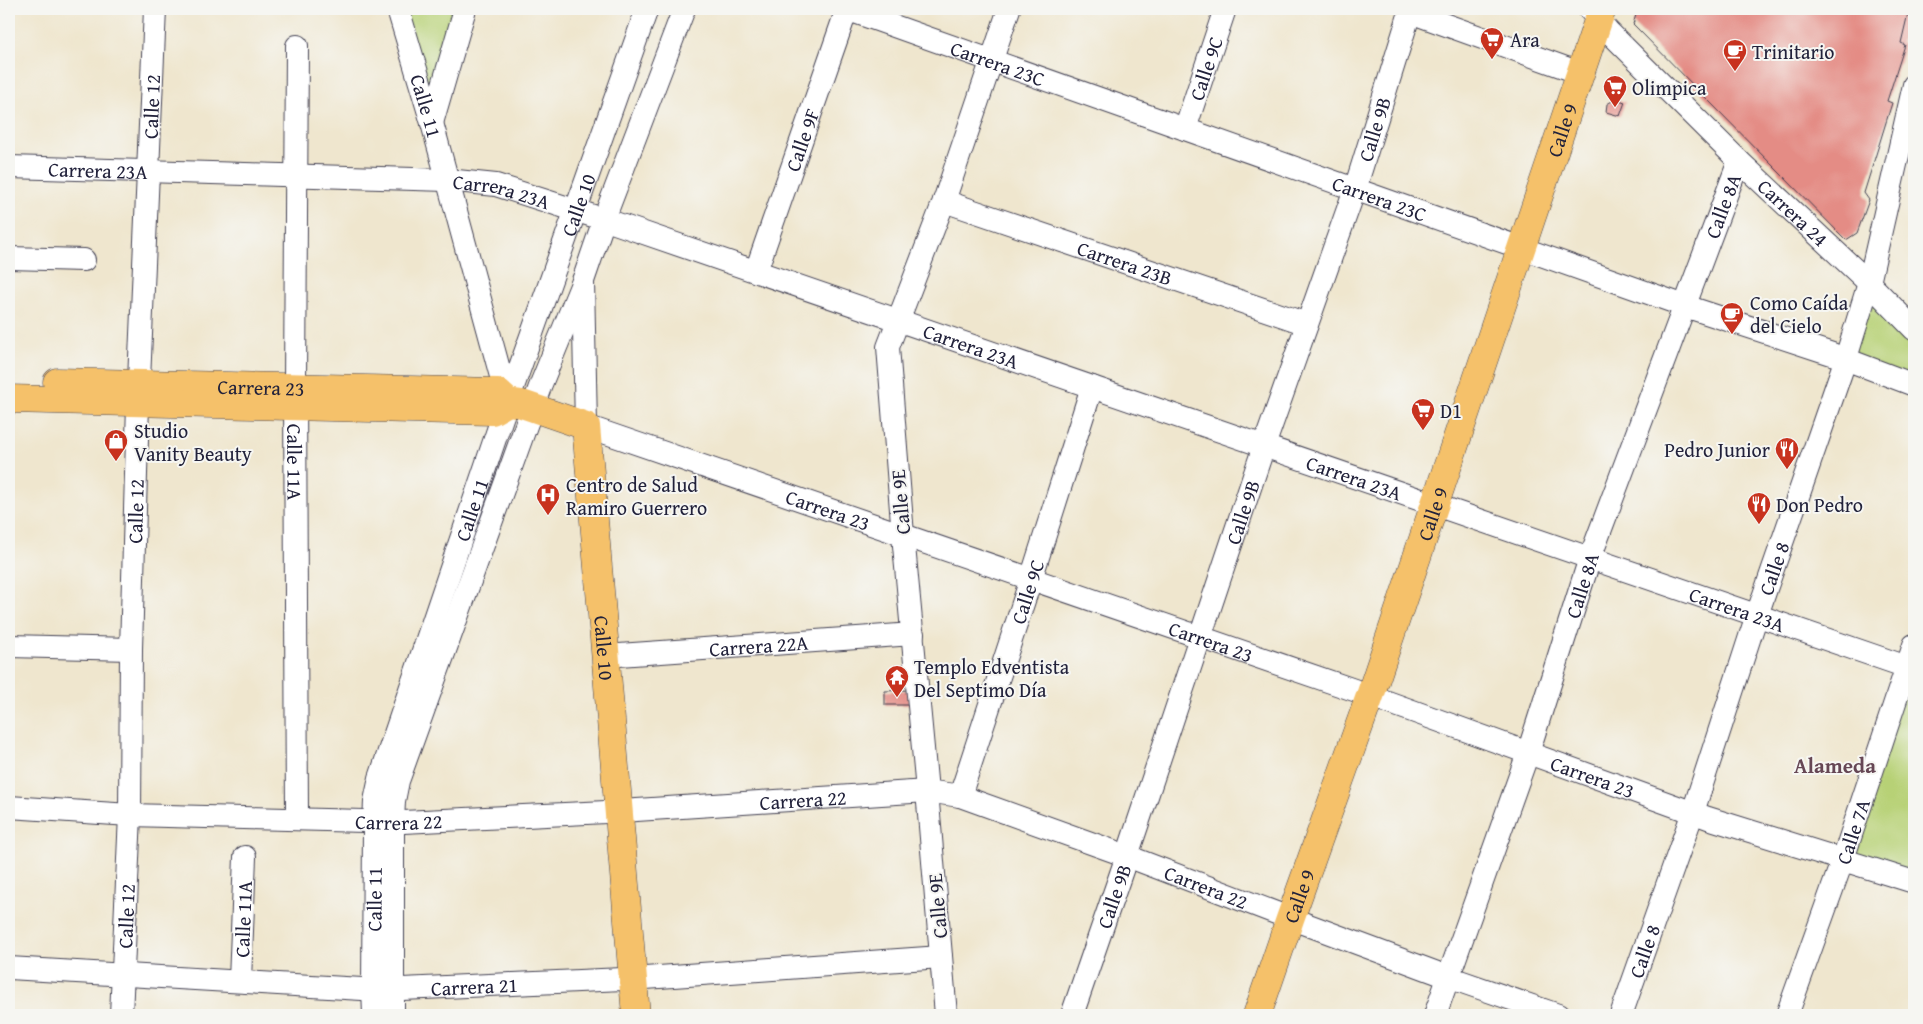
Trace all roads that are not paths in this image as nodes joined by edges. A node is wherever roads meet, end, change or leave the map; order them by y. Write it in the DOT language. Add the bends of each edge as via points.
graph roads {
  1 [pos="155,9"];
  2 [pos="398,9"];
  3 [pos="465,9"];
  4 [pos="647,9"];
  5 [pos="684,9"];
  6 [pos="847,9"];
  7 [pos="1009,9"];
  8 [pos="1225,9"];
  9 [pos="1411,10"];
  10 [pos="1596,12"];
  11 [pos="297,46"];
  12 [pos="992,60"];
  13 [pos="1580,73"];
  14 [pos="1914,85"];
  15 [pos="432,123"];
  16 [pos="1184,129"];
  17 [pos="1739,160"];
  18 [pos="9,168"];
  19 [pos="1904,168"];
  20 [pos="148,173"];
  21 [pos="297,177"];
  22 [pos="447,180"];
  23 [pos="1355,190"];
  24 [pos="944,201"];
  25 [pos="575,211"];
  26 [pos="604,220"];
  27 [pos="1521,248"];
  28 [pos="9,258"];
  29 [pos="84,260"];
  30 [pos="756,271"];
  31 [pos="583,281"];
  32 [pos="1869,283"];
  33 [pos="1685,306"];
  34 [pos="897,320"];
  35 [pos="1307,324"];
  36 [pos="1914,329"];
  37 [pos="1846,358"];
  38 [pos="9,382"];
  39 [pos="1914,385"];
  40 [pos="1092,387"];
  41 [pos="139,394"];
  42 [pos="295,397"];
  43 [pos="9,399"];
  44 [pos="521,404"];
  45 [pos="586,426"];
  46 [pos="1264,446"];
  47 [pos="1434,504"];
  48 [pos="903,535"];
  49 [pos="1590,558"];
  50 [pos="1031,580"];
  51 [pos="1757,615"];
  52 [pos="913,634"];
  53 [pos="1199,637"];
  54 [pos="9,646"];
  55 [pos="1914,646"];
  56 [pos="131,649"];
  57 [pos="605,656"];
  58 [pos="1907,667"];
  59 [pos="1370,696"];
  60 [pos="1528,753"];
  61 [pos="927,791"];
  62 [pos="960,796"];
  63 [pos="9,807"];
  64 [pos="619,811"];
  65 [pos="1693,812"];
  66 [pos="130,815"];
  67 [pos="297,819"];
  68 [pos="384,822"];
  69 [pos="1127,856"];
  70 [pos="245,857"];
  71 [pos="1842,859"];
  72 [pos="1914,882"];
  73 [pos="1290,919"];
  74 [pos="941,957"];
  75 [pos="9,968"];
  76 [pos="124,974"];
  77 [pos="1448,977"];
  78 [pos="632,978"];
  79 [pos="240,980"];
  80 [pos="382,989"];
  81 [pos="121,1015"];
  82 [pos="374,1015"];
  83 [pos="394,1015"];
  84 [pos="636,1015"];
  85 [pos="946,1015"];
  86 [pos="1072,1015"];
  87 [pos="1257,1015"];
  88 [pos="1434,1015"];
  89 [pos="1558,1015"];
  90 [pos="1621,1015"];
  91 [pos="1787,1015"];
  1 -- 20 [label="street, Calle 12"];
  2 -- 15 [label="street, Calle 11"];
  3 -- 15 [label="street"];
  4 -- 25 [label="street, Calle 10"];
  5 -- 26 [label="street, Calle 10"];
  6 -- 12 [label="street, Carrera 23C"];
  6 -- 30 [label="street, Calle 9F"];
  7 -- 12 [label="street, Calle 9E"];
  8 -- 16 [label="street, Calle 9C"];
  9 -- 13 [label="street"];
  9 -- 23 [label="street, Calle 9B"];
  10 -- 13 [label="main road, Calle 9"];
  10 -- 17 [label="street, Carrera 24"];
  11 -- 21 [label="street, Calle 11A"];
  12 -- 16 [label="street, Carrera 23C"];
  12 -- 24 [label="street, Calle 9E"];
  13 -- 27 [label="main road, Calle 9"];
  14 -- 19 [label="street, Calle 8"];
  15 -- 22 [label="street, Calle 11"];
  16 -- 23 [label="street, Carrera 23C"];
  17 -- 32 [label="street, Carrera 24"];
  17 -- 33 [label="street, Calle 8A"];
  18 -- 20 [label="street, Carrera 23A"];
  19 -- 32 [label="street, Calle 8"];
  20 -- 21 [label="street, Carrera 23A"];
  20 -- 41 [label="street, Calle 12"];
  21 -- 22 [label="street, Carrera 23A"];
  21 -- 42 [label="street, Calle 11A"];
  22 -- 25 [label="street, Carrera 23A" via="496,185"];
  22 -- 44 [label="street, Calle 11"];
  23 -- 27 [label="street, Carrera 23C"];
  23 -- 35 [label="street, Calle 9B"];
  24 -- 34 [label="street, Calle 9E"];
  24 -- 35 [label="street, Carrera 23B"];
  25 -- 26 [label="street, Carrera 23A"];
  25 -- 44 [label="street, Calle 10"];
  26 -- 30 [label="street, Carrera 23A"];
  26 -- 31 [label="street, Calle 10"];
  27 -- 33 [label="street, Carrera 23C"];
  27 -- 47 [label="main road, Calle 9"];
  28 -- 29 [label="street"];
  30 -- 34 [label="street, Carrera 23A"];
  31 -- 44 [label="street, Calle 10"];
  31 -- 45 [label="street, Calle 10"];
  32 -- 36 [label="street, Carrera 24"];
  32 -- 37 [label="street, Calle 8"];
  33 -- 37 [label="street, Carrera 23C"];
  33 -- 49 [label="street, Calle 8A"];
  34 -- 40 [label="street, Carrera 23A"];
  34 -- 48 [label="street, Calle 9E" via="888,347"];
  35 -- 46 [label="street, Calle 9B"];
  37 -- 39 [label="street, Carrera 23C"];
  37 -- 51 [label="street, Calle 8"];
  38 -- 41 [label="main road, Carrera 23"];
  40 -- 46 [label="street, Carrera 23A"];
  40 -- 50 [label="street, Calle 9C"];
  41 -- 42 [label="main road, Carrera 23"];
  41 -- 43 [label="main road, Carrera 23"];
  41 -- 56 [label="street, Calle 12"];
  42 -- 44 [label="main road, Carrera 23" via="497,392"];
  42 -- 67 [label="street, Calle 11A"];
  44 -- 45 [label="main road, Carrera 23"];
  44 -- 68 [label="street, Calle 11" via="380,778 375,801"];
  45 -- 48 [label="street, Carrera 23"];
  45 -- 57 [label="main road, Calle 10"];
  46 -- 47 [label="street, Carrera 23A"];
  46 -- 53 [label="street, Calle 9B"];
  47 -- 49 [label="street, Carrera 23A"];
  47 -- 59 [label="main road, Calle 9"];
  48 -- 50 [label="street, Carrera 23"];
  48 -- 52 [label="street, Calle 9E"];
  49 -- 51 [label="street, Carrera 23A"];
  49 -- 60 [label="street, Calle 8A"];
  50 -- 53 [label="street, Carrera 23"];
  50 -- 62 [label="street, Calle 9C"];
  51 -- 58 [label="street, Carrera 23A"];
  51 -- 65 [label="street, Calle 8"];
  52 -- 57 [label="street, Carrera 22A"];
  52 -- 61 [label="street, Calle 9E"];
  53 -- 59 [label="street, Carrera 23"];
  53 -- 69 [label="street, Calle 9B"];
  54 -- 56 [label="street"];
  55 -- 58 [label="street, Calle 7A"];
  56 -- 66 [label="street, Calle 12"];
  57 -- 64 [label="main road, Calle 10"];
  58 -- 71 [label="street, Calle 7A"];
  59 -- 60 [label="street, Carrera 23"];
  59 -- 73 [label="main road, Calle 9"];
  60 -- 65 [label="street, Carrera 23"];
  60 -- 77 [label="street, Calle 8A"];
  61 -- 62 [label="street, Carrera 22"];
  61 -- 64 [label="street, Carrera 22"];
  61 -- 74 [label="street, Calle 9E"];
  62 -- 69 [label="street, Carrera 22"];
  63 -- 66 [label="street, Carrera 22"];
  64 -- 68 [label="street, Carrera 22"];
  64 -- 78 [label="main road, Calle 10"];
  65 -- 71 [label="street, Carrera 23"];
  65 -- 90 [label="street, Calle 8"];
  66 -- 67 [label="street, Carrera 22"];
  66 -- 76 [label="street, Calle 12"];
  67 -- 68 [label="street, Carrera 22"];
  68 -- 80 [label="street, Calle 11"];
  69 -- 73 [label="street, Carrera 22"];
  69 -- 86 [label="street, Calle 9B"];
  70 -- 79 [label="street, Calle 11A"];
  71 -- 72 [label="street, Carrera 23"];
  71 -- 91 [label="street, Calle 7A"];
  73 -- 77 [label="street, Carrera 22"];
  73 -- 87 [label="main road, Calle 9"];
  74 -- 78 [label="street, Carrera 21"];
  74 -- 85 [label="street, Calle 9E"];
  75 -- 76 [label="street, Carrera 21"];
  76 -- 79 [label="street, Carrera 21"];
  76 -- 81 [label="street, Calle 12"];
  77 -- 88 [label="street, Calle 8A"];
  77 -- 89 [label="street, Carrera 22"];
  78 -- 80 [label="street, Carrera 21"];
  78 -- 84 [label="main road, Calle 10"];
  79 -- 80 [label="street, Carrera 21"];
  80 -- 82 [label="street, Calle 11"];
  80 -- 83 [label="street, Calle 11"];
}
